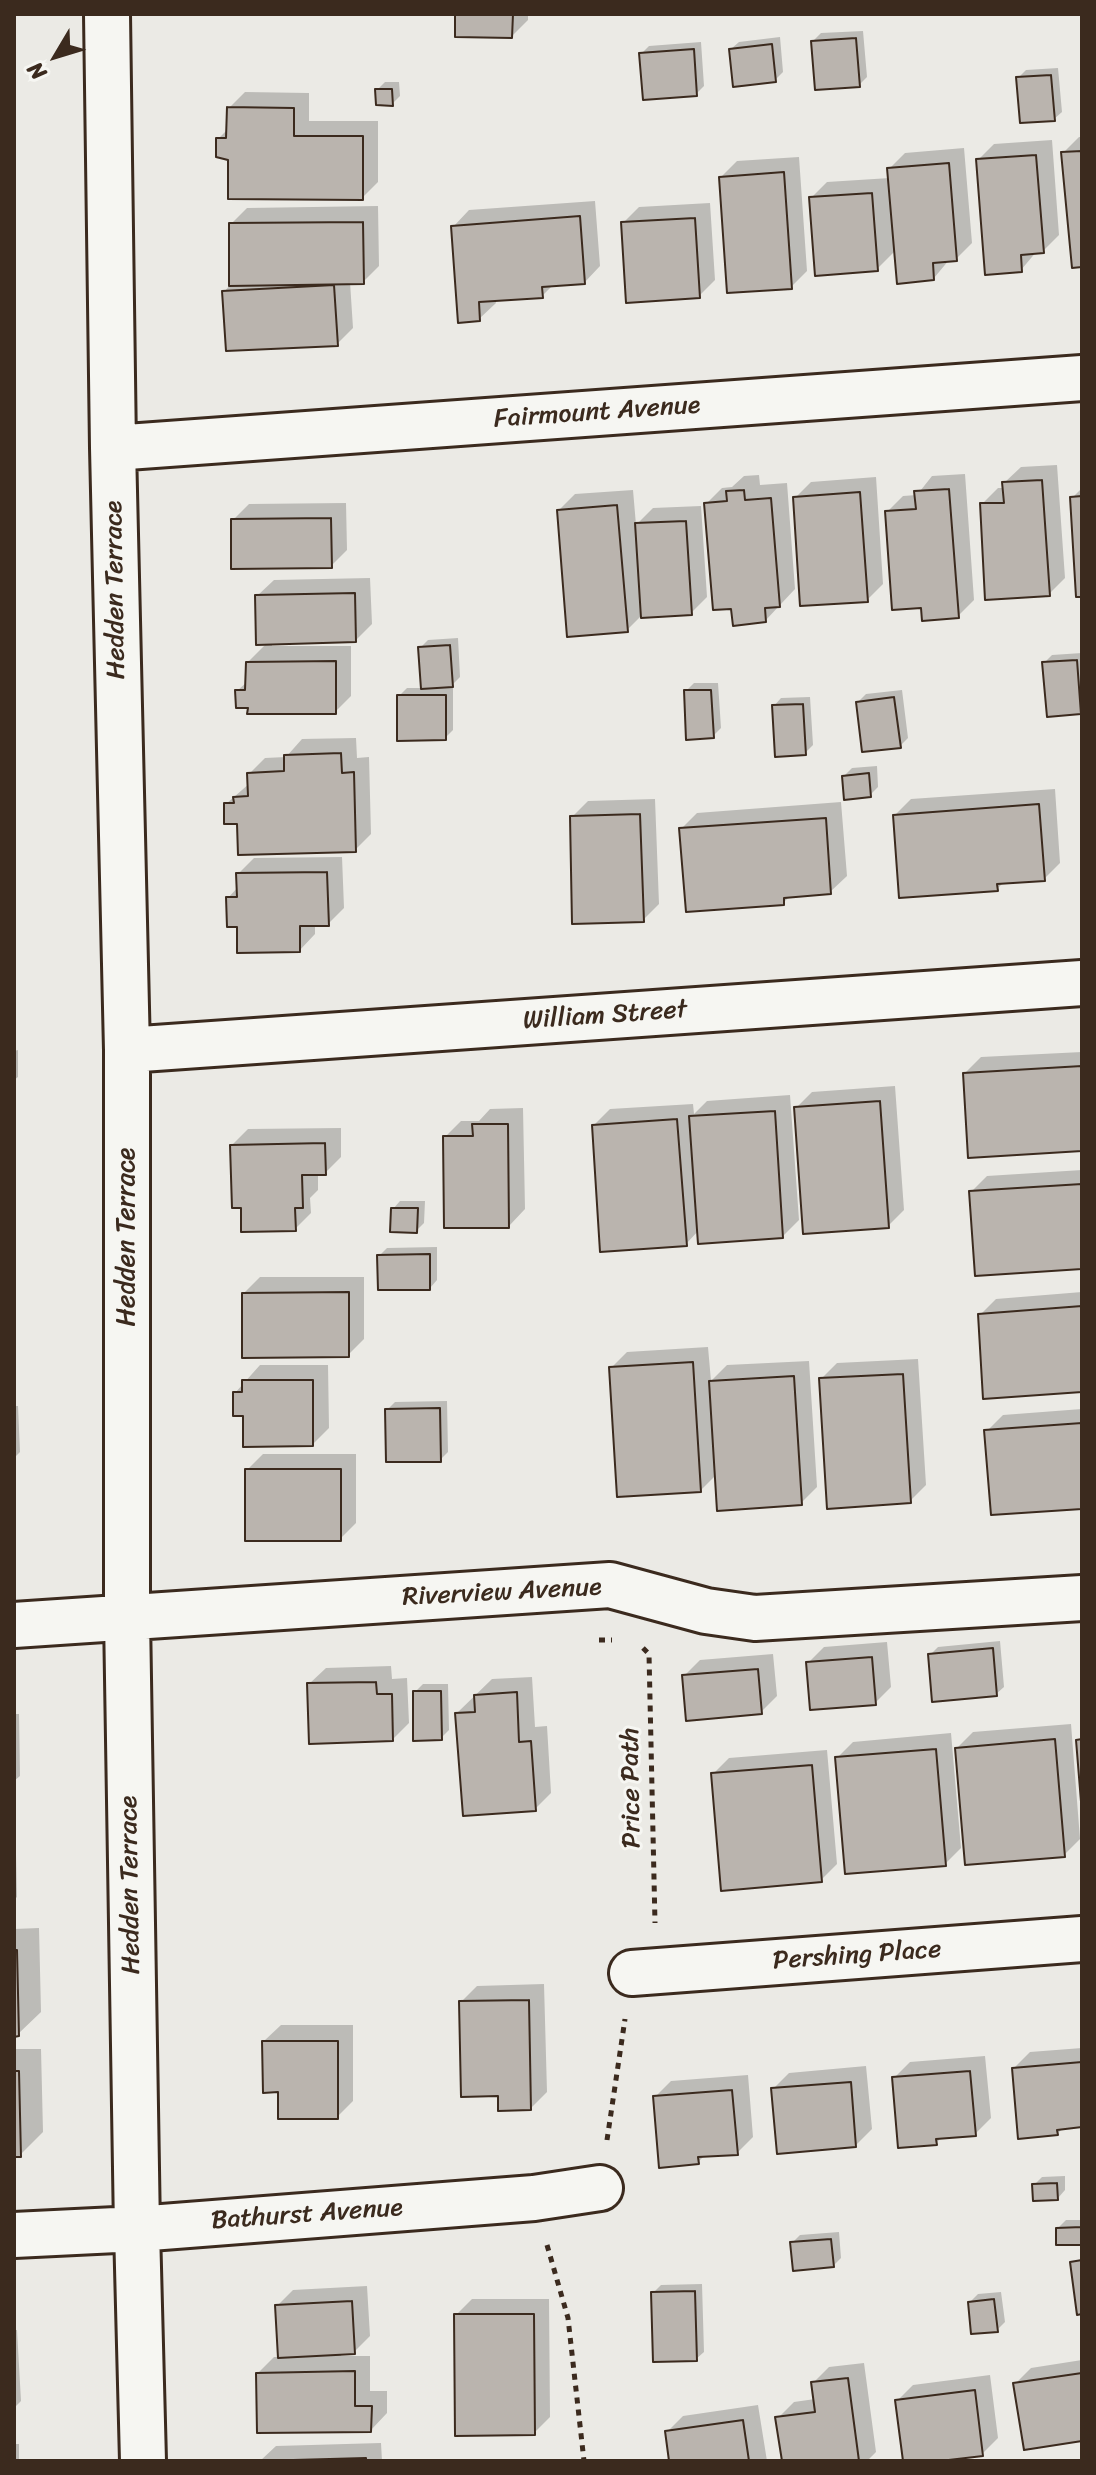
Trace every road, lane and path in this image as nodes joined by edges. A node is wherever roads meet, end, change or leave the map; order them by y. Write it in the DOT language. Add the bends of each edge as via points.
graph roads {
  1 [pos="107,14"];
  2 [pos="1082,378"];
  3 [pos="113,448"];
  4 [pos="1082,983"];
  5 [pos="127,1050"];
  6 [pos="1082,1598"];
  7 [pos="127,1617"];
  8 [pos="14,1625"];
  9 [pos="622,1639"];
  10 [pos="633,1639"];
  11 [pos="599,1640"];
  12 [pos="1082,1939"];
  13 [pos="632,1973"];
  14 [pos="600,2188"];
  15 [pos="534,2198"];
  16 [pos="137,2229"];
  17 [pos="14,2235"];
  18 [pos="143,2461"];
  19 [pos="584,2461"];
  1 -- 3 [label="street, Hedden Terrace"];
  2 -- 3 [label="street, Fairmount Avenue"];
  3 -- 5 [label="street, Hedden Terrace"];
  4 -- 5 [label="street, William Street"];
  5 -- 7 [label="street, Hedden Terrace"];
  6 -- 7 [label="street, Riverview Avenue" via="755,1618 706,1611 610,1585"];
  7 -- 8 [label="street, Riverview Avenue"];
  7 -- 16 [label="street, Hedden Terrace"];
  9 -- 11 [label="path"];
  10 -- 13 [label="path, Price Path" via="649,1654 655,1929"];
  12 -- 13 [label="street, Pershing Place"];
  13 -- 14 [label="path, Price Path"];
  14 -- 15 [label="street, Bathurst Avenue"];
  15 -- 16 [label="street, Bathurst Avenue"];
  15 -- 19 [label="path" via="568,2318"];
  16 -- 17 [label="street, Bathurst Avenue"];
  16 -- 18 [label="street, Hedden Terrace"];
}
